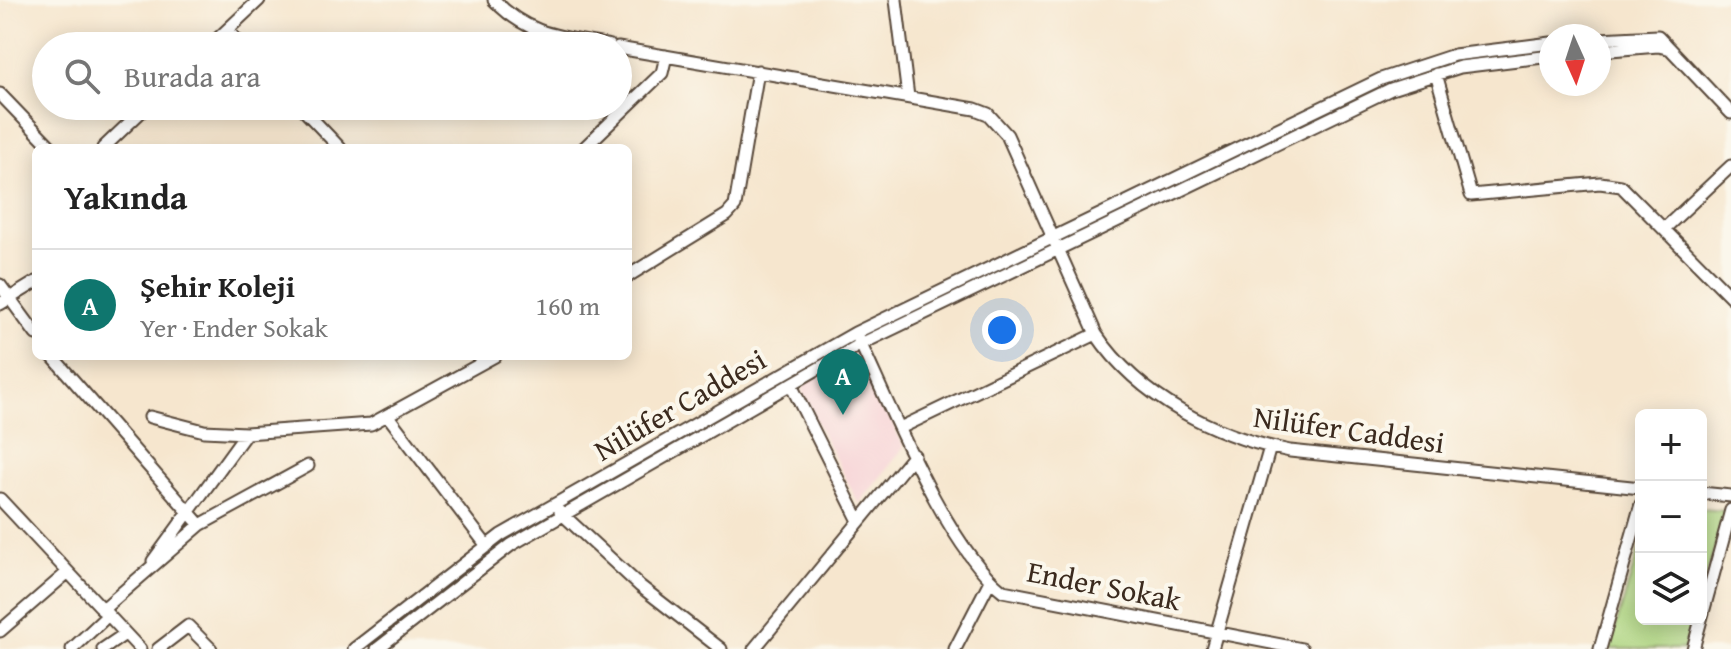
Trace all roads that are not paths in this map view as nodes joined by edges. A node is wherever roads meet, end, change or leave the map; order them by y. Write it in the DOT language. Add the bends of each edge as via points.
graph roads {
  1 [pos="259,0"];
  2 [pos="494,0"];
  3 [pos="896,0"];
  4 [pos="227,30"];
  5 [pos="541,32"];
  6 [pos="1611,38"];
  7 [pos="1539,44"];
  8 [pos="1668,49"];
  9 [pos="632,50"];
  10 [pos="1611,50"];
  11 [pos="666,56"];
  12 [pos="1539,58"];
  13 [pos="758,71"];
  14 [pos="1436,74"];
  15 [pos="0,94"];
  16 [pos="908,97"];
  17 [pos="632,102"];
  18 [pos="1731,113"];
  19 [pos="132,120"];
  20 [pos="313,120"];
  21 [pos="613,120"];
  22 [pos="48,144"];
  23 [pos="107,144"];
  24 [pos="336,144"];
  25 [pos="588,144"];
  26 [pos="1731,166"];
  27 [pos="1664,229"];
  28 [pos="1055,244"];
  29 [pos="632,274"];
  30 [pos="32,284"];
  31 [pos="0,285"];
  32 [pos="11,296"];
  33 [pos="1731,297"];
  34 [pos="0,304"];
  35 [pos="32,328"];
  36 [pos="1096,334"];
  37 [pos="858,338"];
  38 [pos="56,360"];
  39 [pos="488,360"];
  40 [pos="791,385"];
  41 [pos="388,416"];
  42 [pos="150,417"];
  43 [pos="900,428"];
  44 [pos="246,433"];
  45 [pos="1270,447"];
  46 [pos="914,455"];
  47 [pos="308,466"];
  48 [pos="1635,487"];
  49 [pos="1707,494"];
  50 [pos="1731,496"];
  51 [pos="0,499"];
  52 [pos="552,505"];
  53 [pos="189,509"];
  54 [pos="1731,510"];
  55 [pos="564,516"];
  56 [pos="859,521"];
  57 [pos="200,525"];
  58 [pos="1635,525"];
  59 [pos="487,546"];
  60 [pos="146,572"];
  61 [pos="67,573"];
  62 [pos="990,581"];
  63 [pos="104,613"];
  64 [pos="0,631"];
  65 [pos="1217,633"];
  66 [pos="125,634"];
  67 [pos="72,649"];
  68 [pos="103,649"];
  69 [pos="140,649"];
  70 [pos="158,649"];
  71 [pos="211,649"];
  72 [pos="354,649"];
  73 [pos="377,649"];
  74 [pos="721,649"];
  75 [pos="754,649"];
  76 [pos="955,649"];
  77 [pos="1212,649"];
  78 [pos="1302,649"];
  79 [pos="1600,649"];
  80 [pos="1693,649"];
  1 -- 4 [label="street"];
  2 -- 5 [label="street" via="523,26"];
  3 -- 16 [label="street"];
  6 -- 8 [label="street" via="1658,36"];
  7 -- 28 [label="street, Nilüfer Caddesi" via="1454,55 1381,79"];
  8 -- 10 [label="street"];
  8 -- 18 [label="street"];
  9 -- 11 [label="street"];
  11 -- 13 [label="street"];
  11 -- 17 [label="street" via="662,73"];
  12 -- 14 [label="street"];
  13 -- 16 [label="street"];
  13 -- 29 [label="street" via="735,206"];
  14 -- 27 [label="street" via="1471,195 1611,183 1621,186"];
  14 -- 28 [label="street" via="1338,112"];
  15 -- 22 [label="street"];
  16 -- 28 [label="street" via="975,109 998,123"];
  19 -- 23 [label="street"];
  20 -- 24 [label="street"];
  21 -- 25 [label="street"];
  26 -- 27 [label="street"];
  27 -- 33 [label="street"];
  28 -- 36 [label="street, Nilüfer Caddesi"];
  28 -- 37 [label="street, Nilüfer Caddesi"];
  30 -- 32 [label="street"];
  31 -- 32 [label="street"];
  32 -- 34 [label="street"];
  32 -- 35 [label="street"];
  36 -- 43 [label="street"];
  36 -- 45 [label="street, Nilüfer Caddesi" via="1111,357 1157,394 1213,430"];
  37 -- 40 [label="street"];
  37 -- 43 [label="street, Ender Sokak"];
  37 -- 52 [label="street, Nilüfer Caddesi"];
  38 -- 53 [label="street"];
  39 -- 41 [label="street"];
  40 -- 55 [label="street"];
  40 -- 56 [label="street"];
  41 -- 44 [label="street" via="371,424"];
  41 -- 59 [label="street"];
  42 -- 44 [label="street" via="204,431"];
  43 -- 46 [label="street, Ender Sokak"];
  44 -- 53 [label="street"];
  45 -- 48 [label="street, Nilüfer Caddesi"];
  45 -- 65 [label="street"];
  46 -- 56 [label="street"];
  46 -- 62 [label="street, Ender Sokak" via="959,539"];
  47 -- 57 [label="street"];
  49 -- 50 [label="street"];
  51 -- 61 [label="street"];
  52 -- 55 [label="street"];
  52 -- 59 [label="street, Nilüfer Caddesi"];
  53 -- 57 [label="street"];
  53 -- 60 [label="street"];
  54 -- 80 [label="street"];
  55 -- 73 [label="street" via="511,545"];
  55 -- 74 [label="street" via="640,586"];
  56 -- 75 [label="street"];
  57 -- 60 [label="street"];
  58 -- 79 [label="street"];
  59 -- 72 [label="street, Nilüfer Caddesi"];
  60 -- 63 [label="street"];
  61 -- 63 [label="street"];
  61 -- 64 [label="street"];
  62 -- 65 [label="street, Ender Sokak" via="1003,591"];
  62 -- 76 [label="street"];
  63 -- 66 [label="street"];
  63 -- 67 [label="street"];
  65 -- 77 [label="street"];
  65 -- 78 [label="street, Ender Sokak"];
  66 -- 68 [label="street"];
  66 -- 69 [label="street"];
  70 -- 71 [label="street" via="188,626"];
}
